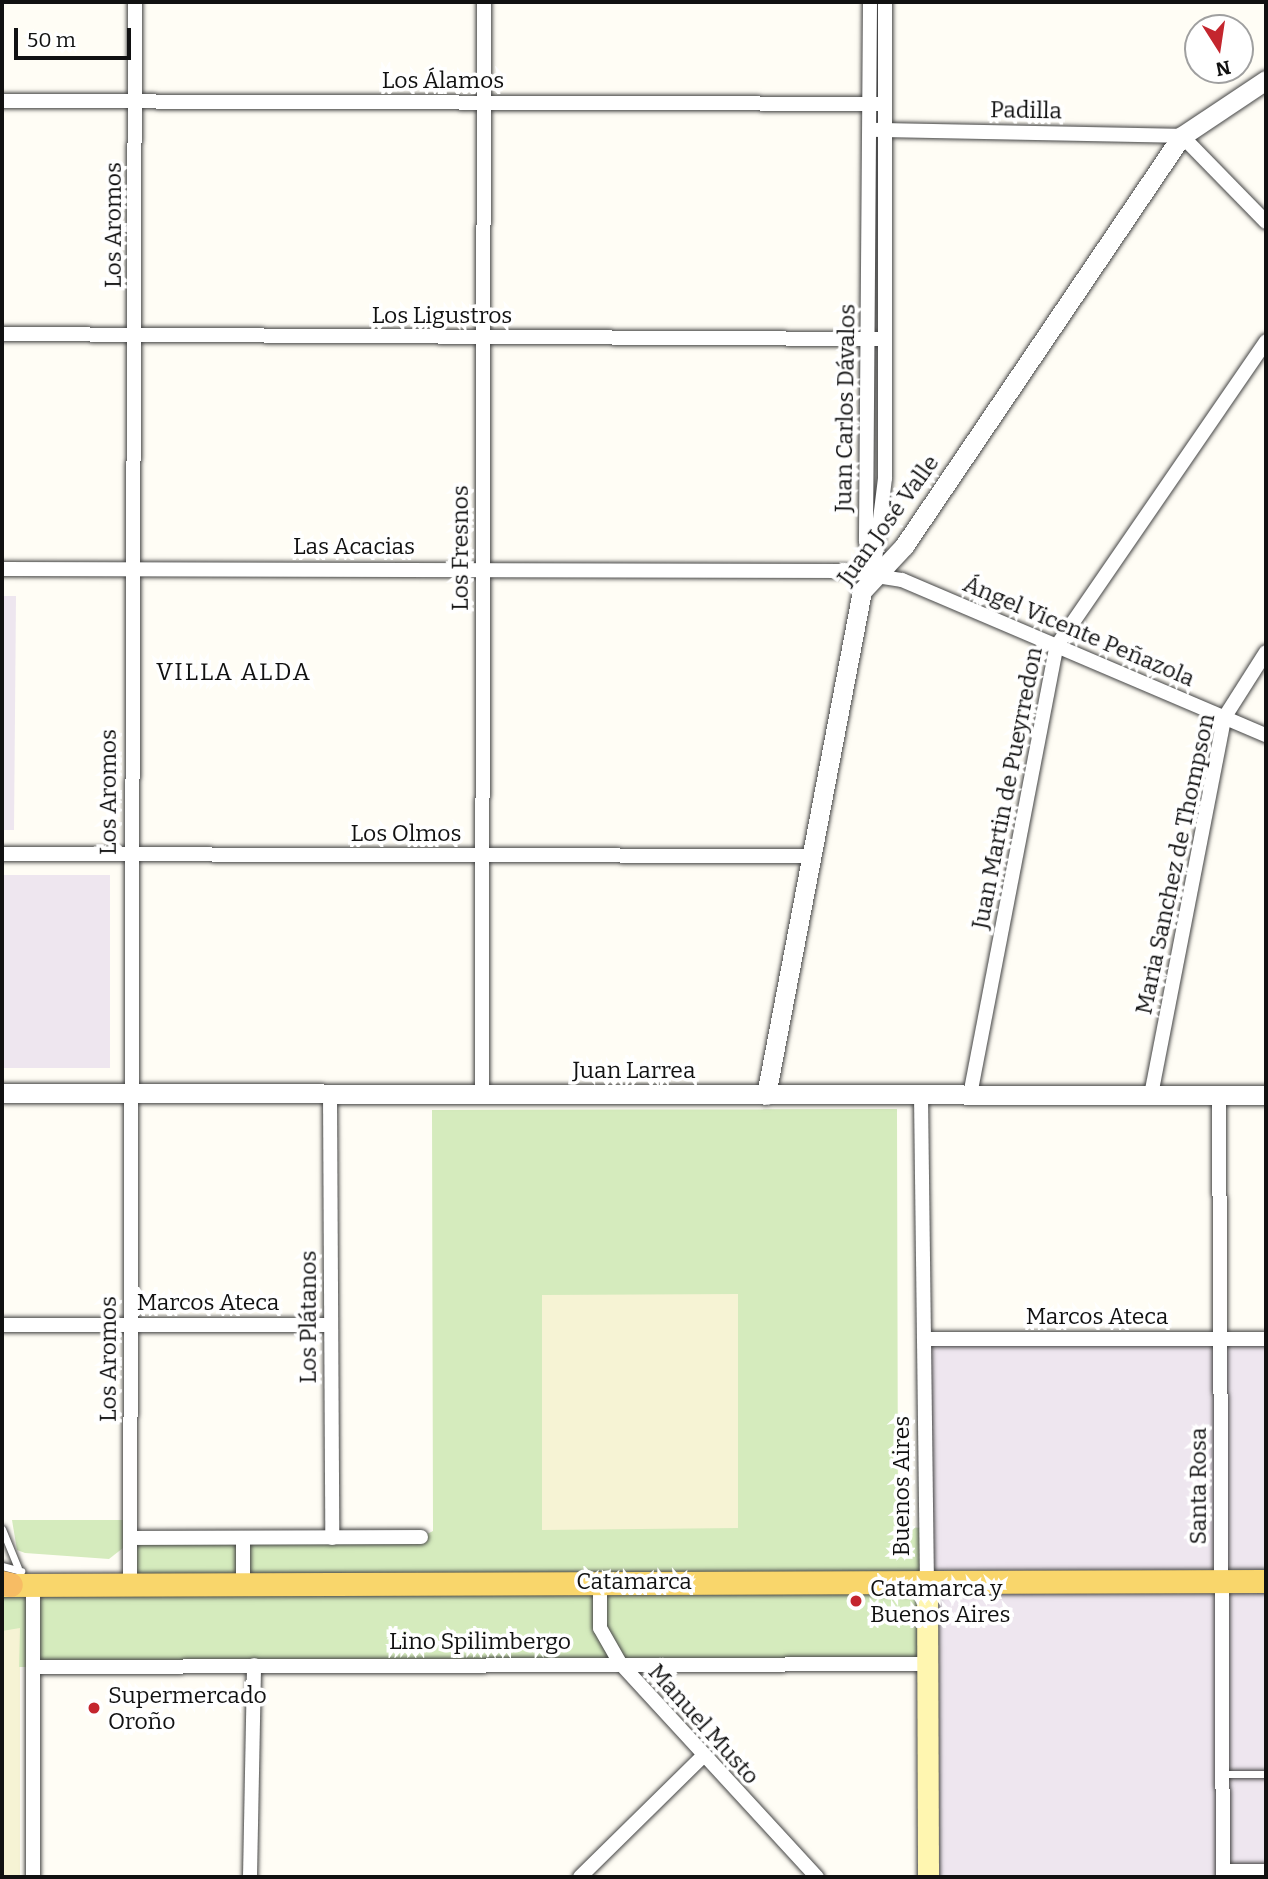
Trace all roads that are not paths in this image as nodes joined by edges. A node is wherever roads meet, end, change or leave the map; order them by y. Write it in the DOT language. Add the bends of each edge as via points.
graph roads {
  1 [pos="135,2"];
  2 [pos="484,2"];
  3 [pos="870,2"];
  4 [pos="886,2"];
  5 [pos="1266,80"];
  6 [pos="2,101"];
  7 [pos="136,101"];
  8 [pos="484,103"];
  9 [pos="869,104"];
  10 [pos="885,104"];
  11 [pos="869,130"];
  12 [pos="884,130"];
  13 [pos="1182,136"];
  14 [pos="1266,222"];
  15 [pos="2,334"];
  16 [pos="135,335"];
  17 [pos="483,339"];
  18 [pos="876,339"];
  19 [pos="1266,341"];
  20 [pos="133,568"];
  21 [pos="2,569"];
  22 [pos="483,569"];
  23 [pos="873,576"];
  24 [pos="1056,647"];
  25 [pos="1266,652"];
  26 [pos="1224,718"];
  27 [pos="1266,735"];
  28 [pos="2,854"];
  29 [pos="130,855"];
  30 [pos="482,856"];
  31 [pos="809,856"];
  32 [pos="2,1093"];
  33 [pos="132,1094"];
  34 [pos="330,1095"];
  35 [pos="482,1095"];
  36 [pos="766,1095"];
  37 [pos="921,1095"];
  38 [pos="970,1095"];
  39 [pos="1151,1095"];
  40 [pos="1219,1095"];
  41 [pos="1266,1095"];
  42 [pos="2,1325"];
  43 [pos="131,1325"];
  44 [pos="331,1325"];
  45 [pos="928,1339"];
  46 [pos="1220,1339"];
  47 [pos="1266,1339"];
  48 [pos="2,1529"];
  49 [pos="421,1537"];
  50 [pos="130,1538"];
  51 [pos="243,1538"];
  52 [pos="332,1538"];
  53 [pos="10,1580"];
  54 [pos="600,1581"];
  55 [pos="927,1581"];
  56 [pos="1221,1581"];
  57 [pos="1266,1581"];
  58 [pos="130,1582"];
  59 [pos="243,1582"];
  60 [pos="620,1663"];
  61 [pos="927,1664"];
  62 [pos="254,1665"];
  63 [pos="34,1667"];
  64 [pos="701,1758"];
  65 [pos="1222,1774"];
  66 [pos="1266,1774"];
  67 [pos="1266,1871"];
  68 [pos="1223,1874"];
  69 [pos="33,1877"];
  70 [pos="250,1877"];
  71 [pos="580,1877"];
  72 [pos="817,1877"];
  73 [pos="928,1877"];
  1 -- 7 [label="street, Los Aromos"];
  2 -- 8 [label="street, Los Fresnos"];
  3 -- 9 [label="street, Juan Carlos Dávalos"];
  4 -- 10 [label="street, Juan Carlos Dávalos"];
  5 -- 13 [label="street, Juan José Valle"];
  6 -- 7 [label="street, Los Álamos"];
  7 -- 8 [label="street, Los Álamos"];
  7 -- 16 [label="street, Los Aromos"];
  8 -- 9 [label="street, Los Álamos"];
  8 -- 17 [label="street, Los Fresnos"];
  9 -- 10 [label="street, Los Álamos"];
  9 -- 11 [label="street, Juan Carlos Dávalos"];
  10 -- 12 [label="street, Juan Carlos Dávalos"];
  11 -- 12 [label="street, Padilla"];
  11 -- 18 [label="street, Juan Carlos Dávalos"];
  12 -- 13 [label="street, Padilla"];
  12 -- 18 [label="street, Juan Carlos Dávalos"];
  13 -- 14 [label="street"];
  13 -- 23 [label="street, Juan José Valle" via="904,546"];
  15 -- 16 [label="street, Los Ligustros"];
  16 -- 17 [label="street, Los Ligustros"];
  16 -- 20 [label="street, Los Aromos"];
  17 -- 18 [label="street, Los Ligustros"];
  17 -- 22 [label="street, Los Fresnos"];
  18 -- 23 [label="street, Juan Carlos Dávalos" via="866,541"];
  19 -- 24 [label="street, Juan Martin de Pueyrredon"];
  20 -- 21 [label="street, Las Acacias"];
  20 -- 22 [label="street, Las Acacias"];
  20 -- 29 [label="street, Los Aromos"];
  22 -- 23 [label="street, Las Acacias"];
  22 -- 30 [label="street, Los Fresnos"];
  23 -- 24 [label="street, Ángel Vicente Peñazola" via="902,580"];
  23 -- 31 [label="street, Juan José Valle" via="854,608"];
  24 -- 26 [label="street, Ángel Vicente Peñazola"];
  24 -- 38 [label="street, Juan Martin de Pueyrredon"];
  25 -- 26 [label="street, Maria Sanchez de Thompson"];
  26 -- 27 [label="street, Ángel Vicente Peñazola"];
  26 -- 39 [label="street, Maria Sanchez de Thompson"];
  28 -- 29 [label="street, Los Olmos"];
  29 -- 30 [label="street, Los Olmos"];
  29 -- 33 [label="street, Los Aromos"];
  30 -- 31 [label="street, Los Olmos"];
  30 -- 35 [label="street, Los Fresnos"];
  31 -- 36 [label="street, Juan José Valle"];
  32 -- 33 [label="street, Juan Larrea"];
  33 -- 34 [label="street, Juan Larrea"];
  33 -- 43 [label="street, Los Aromos"];
  34 -- 35 [label="street, Juan Larrea"];
  34 -- 44 [label="street, Los Plátanos"];
  35 -- 36 [label="street, Juan Larrea"];
  36 -- 37 [label="street, Juan Larrea"];
  37 -- 38 [label="street, Juan Larrea"];
  37 -- 45 [label="street, Buenos Aires"];
  38 -- 39 [label="street, Juan Larrea"];
  39 -- 40 [label="street, Juan Larrea"];
  40 -- 41 [label="street, Juan Larrea"];
  40 -- 46 [label="street, Santa Rosa"];
  42 -- 43 [label="street, Marcos Ateca"];
  43 -- 44 [label="street, Marcos Ateca"];
  43 -- 50 [label="street, Los Aromos"];
  44 -- 52 [label="street, Los Plátanos"];
  45 -- 46 [label="street, Marcos Ateca"];
  45 -- 55 [label="street, Buenos Aires"];
  46 -- 47 [label="street, Marcos Ateca"];
  46 -- 56 [label="street, Santa Rosa"];
  48 -- 53 [label="lane"];
  49 -- 52 [label="street"];
  50 -- 51 [label="street"];
  50 -- 58 [label="street, Los Aromos"];
  51 -- 52 [label="street"];
  51 -- 59 [label="street"];
  53 -- 58 [label="main road, Catamarca"];
  53 -- 63 [label="street"];
  54 -- 55 [label="main road, Catamarca"];
  54 -- 59 [label="main road, Catamarca"];
  54 -- 60 [label="street, Manuel Musto" via="600,1628"];
  55 -- 56 [label="main road, Catamarca"];
  55 -- 61 [label="main road, Buenos Aires"];
  56 -- 57 [label="main road, Catamarca"];
  56 -- 65 [label="street, Santa Rosa"];
  58 -- 59 [label="main road, Catamarca"];
  60 -- 61 [label="street, Lino Spilimbergo"];
  60 -- 62 [label="street, Lino Spilimbergo"];
  60 -- 64 [label="street, Manuel Musto"];
  61 -- 73 [label="main road, Buenos Aires"];
  62 -- 63 [label="street, Lino Spilimbergo"];
  62 -- 70 [label="street"];
  63 -- 69 [label="street"];
  64 -- 71 [label="street"];
  64 -- 72 [label="street, Manuel Musto"];
  65 -- 66 [label="lane"];
  65 -- 68 [label="street, Santa Rosa"];
  67 -- 68 [label="street"];
}
